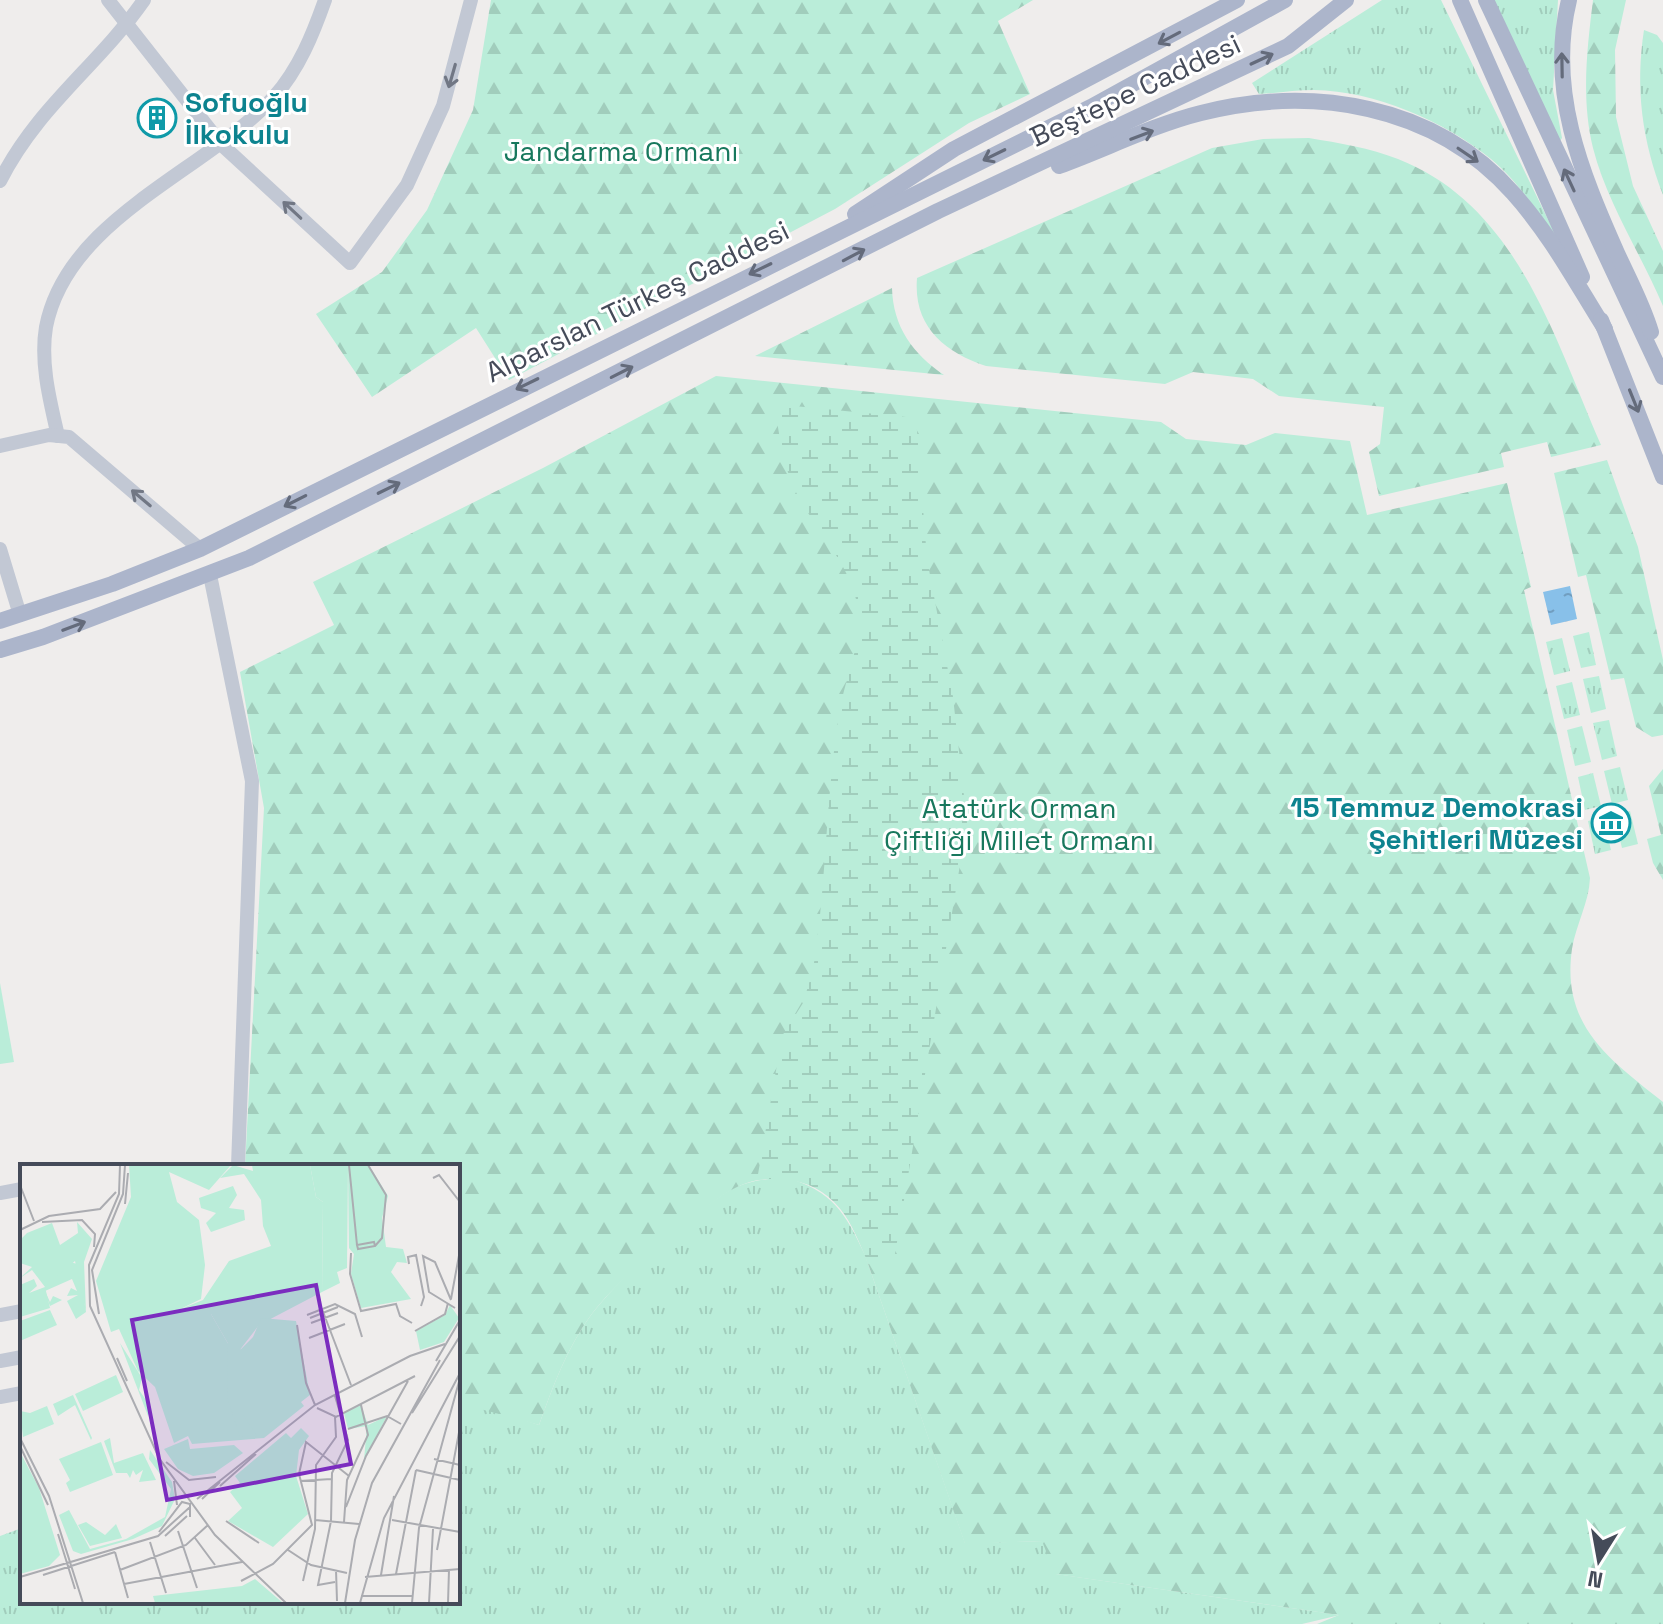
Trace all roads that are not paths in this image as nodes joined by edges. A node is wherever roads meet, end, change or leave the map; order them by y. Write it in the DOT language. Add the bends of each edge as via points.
graph roads {
  1 [pos="108,0"];
  2 [pos="144,0"];
  3 [pos="325,0"];
  4 [pos="471,0"];
  5 [pos="1237,0"];
  6 [pos="1285,0"];
  7 [pos="1346,0"];
  8 [pos="1460,0"];
  9 [pos="1486,0"];
  10 [pos="1569,0"];
  11 [pos="127,24"];
  12 [pos="222,145"];
  13 [pos="0,181"];
  14 [pos="938,211"];
  15 [pos="806,247"];
  16 [pos="1605,329"];
  17 [pos="1663,377"];
  18 [pos="58,436"];
  19 [pos="0,446"];
  20 [pos="1663,477"];
  21 [pos="0,549"];
  22 [pos="200,549"];
  23 [pos="210,575"];
  24 [pos="20,615"];
  25 [pos="0,621"];
  26 [pos="0,650"];
  27 [pos="238,1164"];
  28 [pos="20,1189"];
  29 [pos="0,1193"];
  30 [pos="20,1311"];
  31 [pos="0,1315"];
  32 [pos="20,1357"];
  33 [pos="0,1361"];
  34 [pos="20,1393"];
  35 [pos="0,1397"];
  1 -- 11 [label="street"];
  2 -- 11 [label="street"];
  3 -- 12 [label="street" via="307,48 275,96"];
  4 -- 12 [label="street, one-way" via="443,106 407,185 350,263"];
  5 -- 15 [label="main road, one-way" via="954,149"];
  6 -- 15 [label="main road, Alparslan Türkeş Caddesi, one-way" via="1091,107"];
  14 -- 7 [label="main road, Beştepe Caddesi, one-way" via="1288,46"];
  8 -- 16 [label="main road"];
  17 -- 9 [label="main road, one-way"];
  17 -- 10 [label="main road, one-way" via="1647,319 1585,178 1568,121 1562,42"];
  11 -- 12 [label="street"];
  11 -- 13 [label="street" via="47,107"];
  12 -- 18 [label="street" via="112,222 65,281 46,329 45,378"];
  14 -- 16 [label="main road, one-way" via="1198,114 1254,103 1323,99 1400,118 1487,168 1535,221"];
  23 -- 14 [label="main road, Alparslan Türkeş Caddesi, one-way"];
  15 -- 22 [label="main road, Alparslan Türkeş Caddesi, one-way"];
  16 -- 20 [label="main road, one-way"];
  18 -- 19 [label="street"];
  22 -- 18 [label="street, one-way" via="69,437"];
  21 -- 24 [label="street"];
  22 -- 24 [label="main road, Alparslan Türkeş Caddesi"];
  26 -- 23 [label="main road, Alparslan Türkeş Caddesi, one-way"];
  23 -- 27 [label="street" via="252,781"];
  24 -- 25 [label="main road, Alparslan Türkeş Caddesi"];
  28 -- 29 [label="street"];
  30 -- 31 [label="street"];
  32 -- 33 [label="street"];
  34 -- 35 [label="street"];
}
